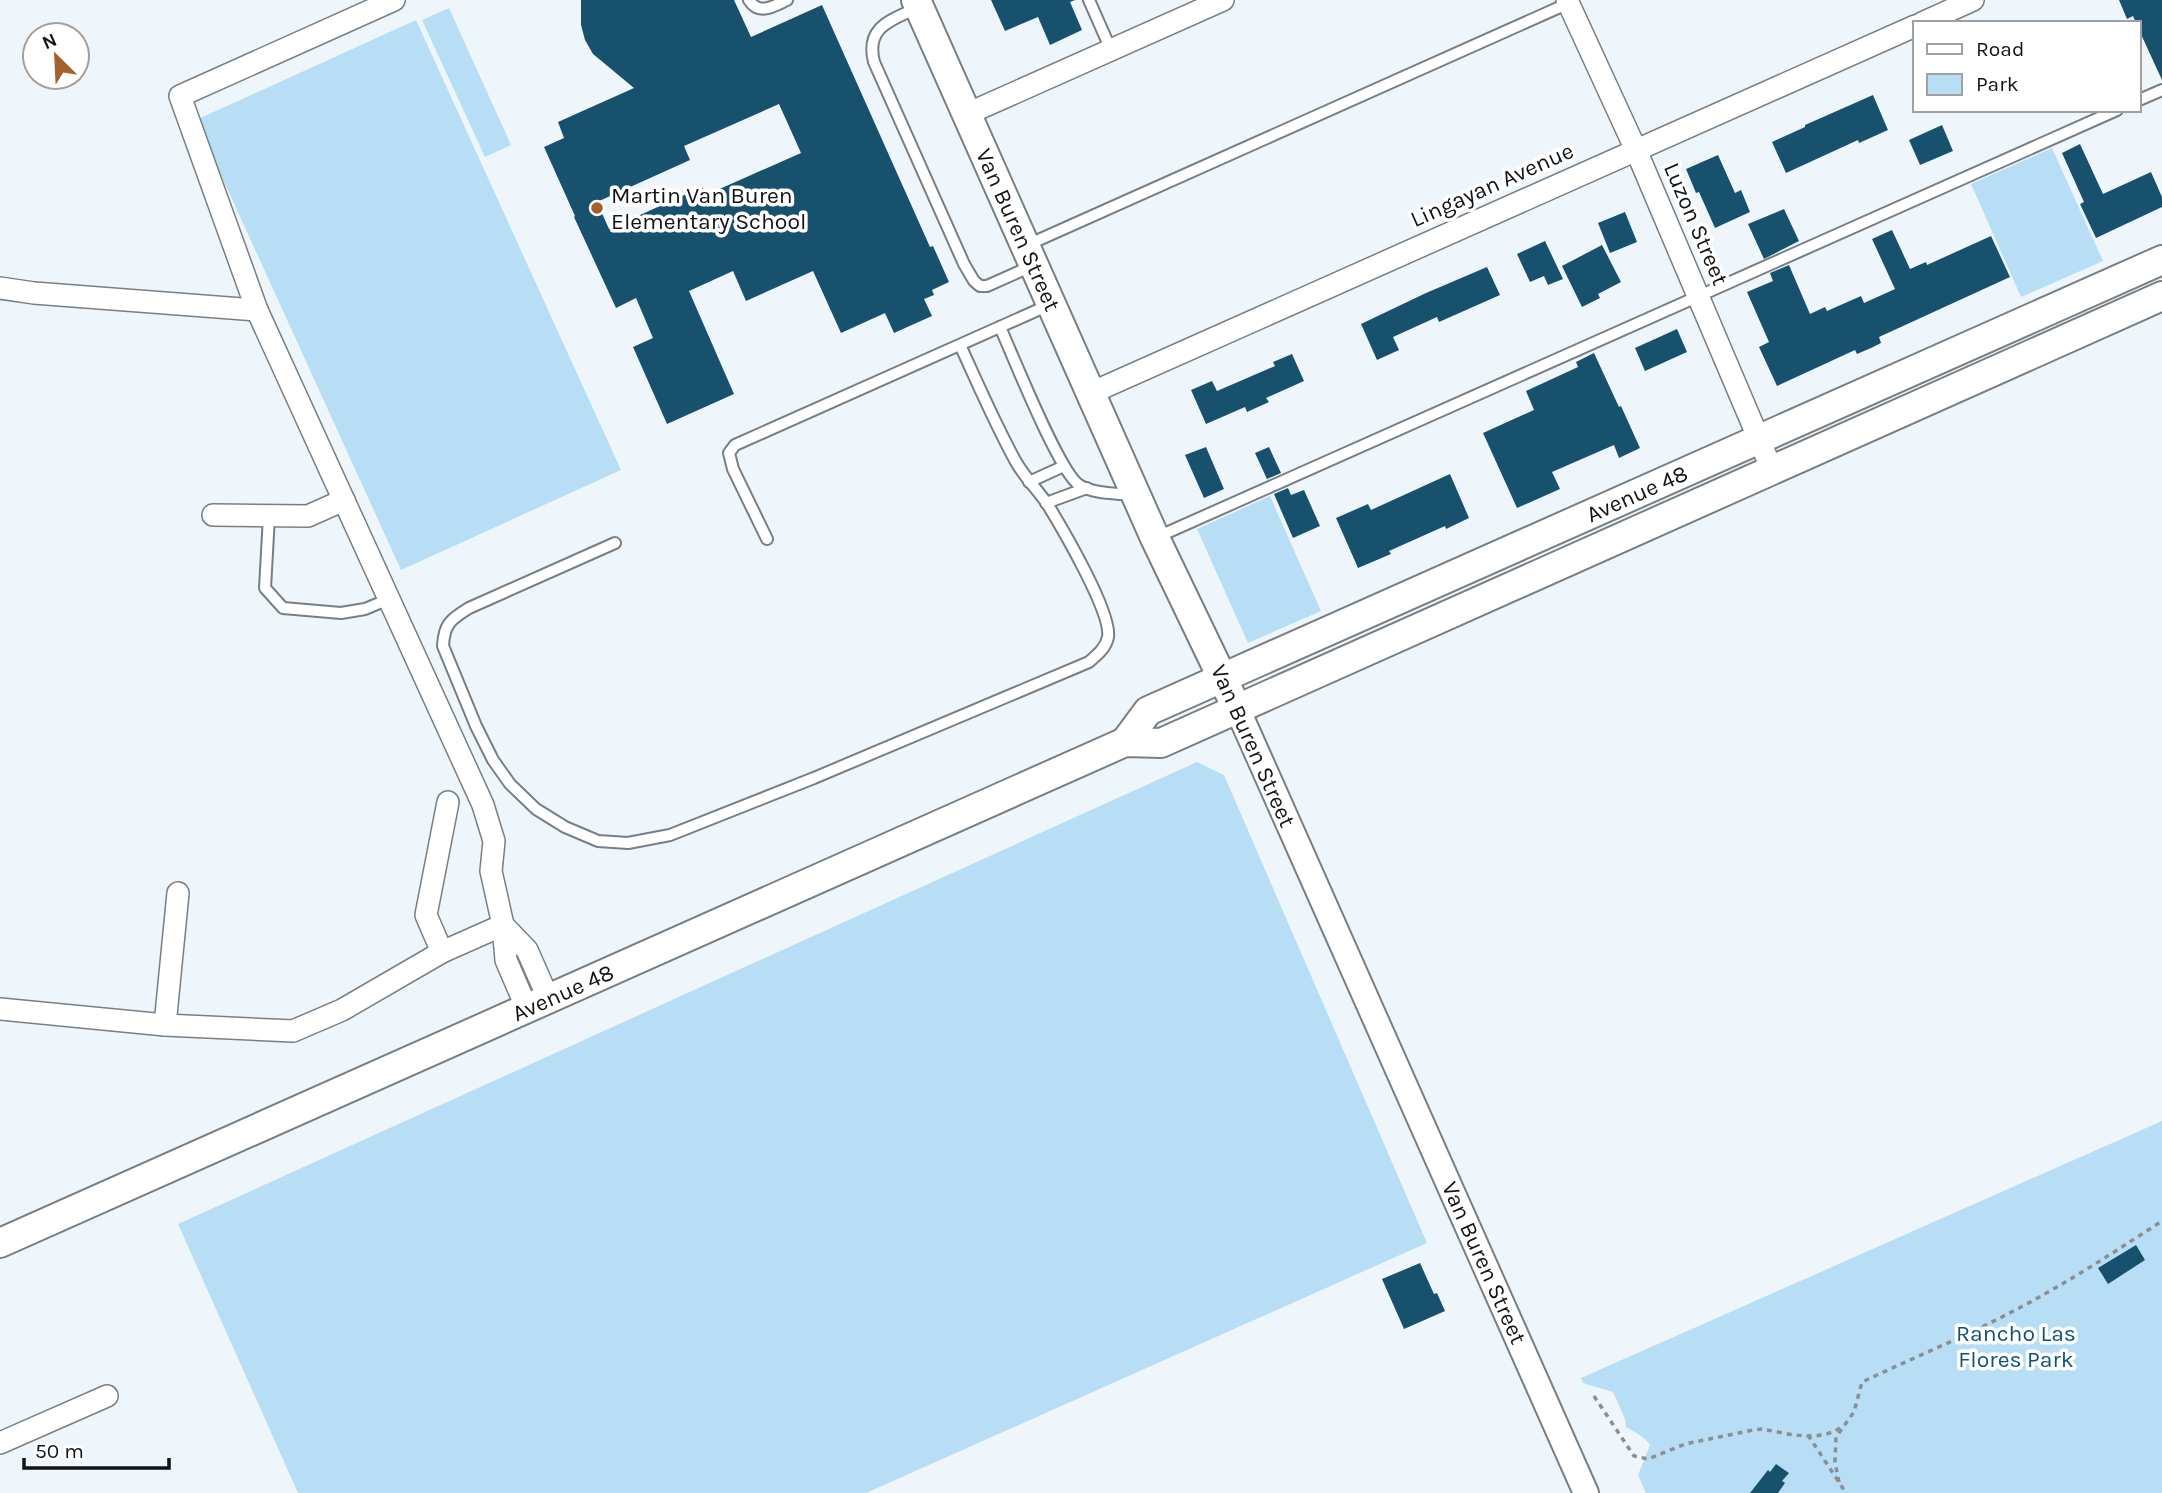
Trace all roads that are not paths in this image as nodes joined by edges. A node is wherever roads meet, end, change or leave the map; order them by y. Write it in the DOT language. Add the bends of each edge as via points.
graph roads {
  1 [pos="394,0"];
  2 [pos="749,0"];
  3 [pos="787,0"];
  4 [pos="1089,0"];
  5 [pos="1223,0"];
  6 [pos="1973,0"];
  7 [pos="1571,1"];
  8 [pos="917,3"];
  9 [pos="1926,21"];
  10 [pos="1913,27"];
  11 [pos="1111,50"];
  12 [pos="2162,90"];
  13 [pos="2141,99"];
  14 [pos="2113,112"];
  15 [pos="967,114"];
  16 [pos="1636,150"];
  17 [pos="1030,256"];
  18 [pos="2162,260"];
  19 [pos="2162,280"];
  20 [pos="0,288"];
  21 [pos="2162,296"];
  22 [pos="1699,297"];
  23 [pos="1051,304"];
  24 [pos="257,310"];
  25 [pos="1000,327"];
  26 [pos="2060,342"];
  27 [pos="960,345"];
  28 [pos="1091,393"];
  29 [pos="1759,440"];
  30 [pos="1064,466"];
  31 [pos="1772,470"];
  32 [pos="1029,482"];
  33 [pos="1087,488"];
  34 [pos="1137,496"];
  35 [pos="345,500"];
  36 [pos="1046,503"];
  37 [pos="212,515"];
  38 [pos="269,516"];
  39 [pos="1156,538"];
  40 [pos="767,539"];
  41 [pos="614,543"];
  42 [pos="389,598"];
  43 [pos="1223,678"];
  44 [pos="1237,708"];
  45 [pos="1125,742"];
  46 [pos="448,802"];
  47 [pos="178,892"];
  48 [pos="503,925"];
  49 [pos="442,952"];
  50 [pos="538,1004"];
  51 [pos="0,1009"];
  52 [pos="165,1025"];
  53 [pos="0,1243"];
  54 [pos="107,1396"];
  55 [pos="0,1443"];
  56 [pos="1586,1493"];
  1 -- 24 [label="street" via="180,96"];
  2 -- 3 [label="lane" via="765,9"];
  4 -- 11 [label="lane"];
  5 -- 11 [label="street"];
  6 -- 9 [label="street"];
  7 -- 16 [label="street, Luzon Street"];
  7 -- 17 [label="lane"];
  8 -- 15 [label="main road, Van Buren Street"];
  8 -- 17 [label="lane" via="875,34 871,52 890,100 974,281 987,286"];
  10 -- 16 [label="street, Lingayan Avenue"];
  11 -- 15 [label="street"];
  12 -- 13 [label="lane"];
  14 -- 22 [label="lane"];
  15 -- 17 [label="main road, Van Buren Street"];
  16 -- 22 [label="street, Luzon Street"];
  16 -- 28 [label="street, Lingayan Avenue"];
  17 -- 23 [label="main road, Van Buren Street"];
  18 -- 29 [label="main road, Avenue 48"];
  19 -- 26 [label="main road" via="2096,310"];
  20 -- 24 [label="street"];
  21 -- 26 [label="main road, Avenue 48"];
  22 -- 29 [label="street, Luzon Street"];
  22 -- 39 [label="lane"];
  23 -- 25 [label="lane"];
  23 -- 28 [label="main road, Van Buren Street"];
  24 -- 35 [label="street"];
  25 -- 27 [label="lane"];
  25 -- 30 [label="lane"];
  26 -- 31 [label="main road, Avenue 48"];
  27 -- 32 [label="lane"];
  27 -- 40 [label="lane" via="735,445 729,453 733,469"];
  28 -- 34 [label="main road, Van Buren Street"];
  29 -- 31 [label="street, Luzon Street"];
  29 -- 43 [label="main road, Avenue 48"];
  30 -- 32 [label="lane"];
  30 -- 33 [label="lane" via="1073,480"];
  31 -- 44 [label="main road, Avenue 48"];
  32 -- 36 [label="lane"];
  33 -- 34 [label="lane"];
  33 -- 36 [label="lane"];
  34 -- 39 [label="main road, Van Buren Street"];
  35 -- 38 [label="street" via="308,516"];
  35 -- 42 [label="street"];
  36 -- 41 [label="lane" via="1107,620 1108,637 1089,662 670,835 628,843 598,841 565,827 536,809 510,784 482,738 443,646 449,624 469,608"];
  37 -- 38 [label="street"];
  38 -- 42 [label="lane" via="264,588 283,608 341,613"];
  39 -- 43 [label="main road, Van Buren Street"];
  42 -- 48 [label="street" via="483,805 494,841 491,871"];
  43 -- 44 [label="main road, Van Buren Street"];
  43 -- 45 [label="main road, Avenue 48" via="1148,711"];
  44 -- 45 [label="main road, Avenue 48" via="1161,743"];
  44 -- 56 [label="street, Van Buren Street"];
  45 -- 50 [label="main road, Avenue 48"];
  46 -- 49 [label="street" via="426,915"];
  47 -- 52 [label="street"];
  48 -- 49 [label="street"];
  48 -- 50 [label="street" via="506,960"];
  49 -- 52 [label="street" via="342,1010 293,1031"];
  50 -- 53 [label="main road, Avenue 48"];
  51 -- 52 [label="street"];
  54 -- 55 [label="street"];
}
